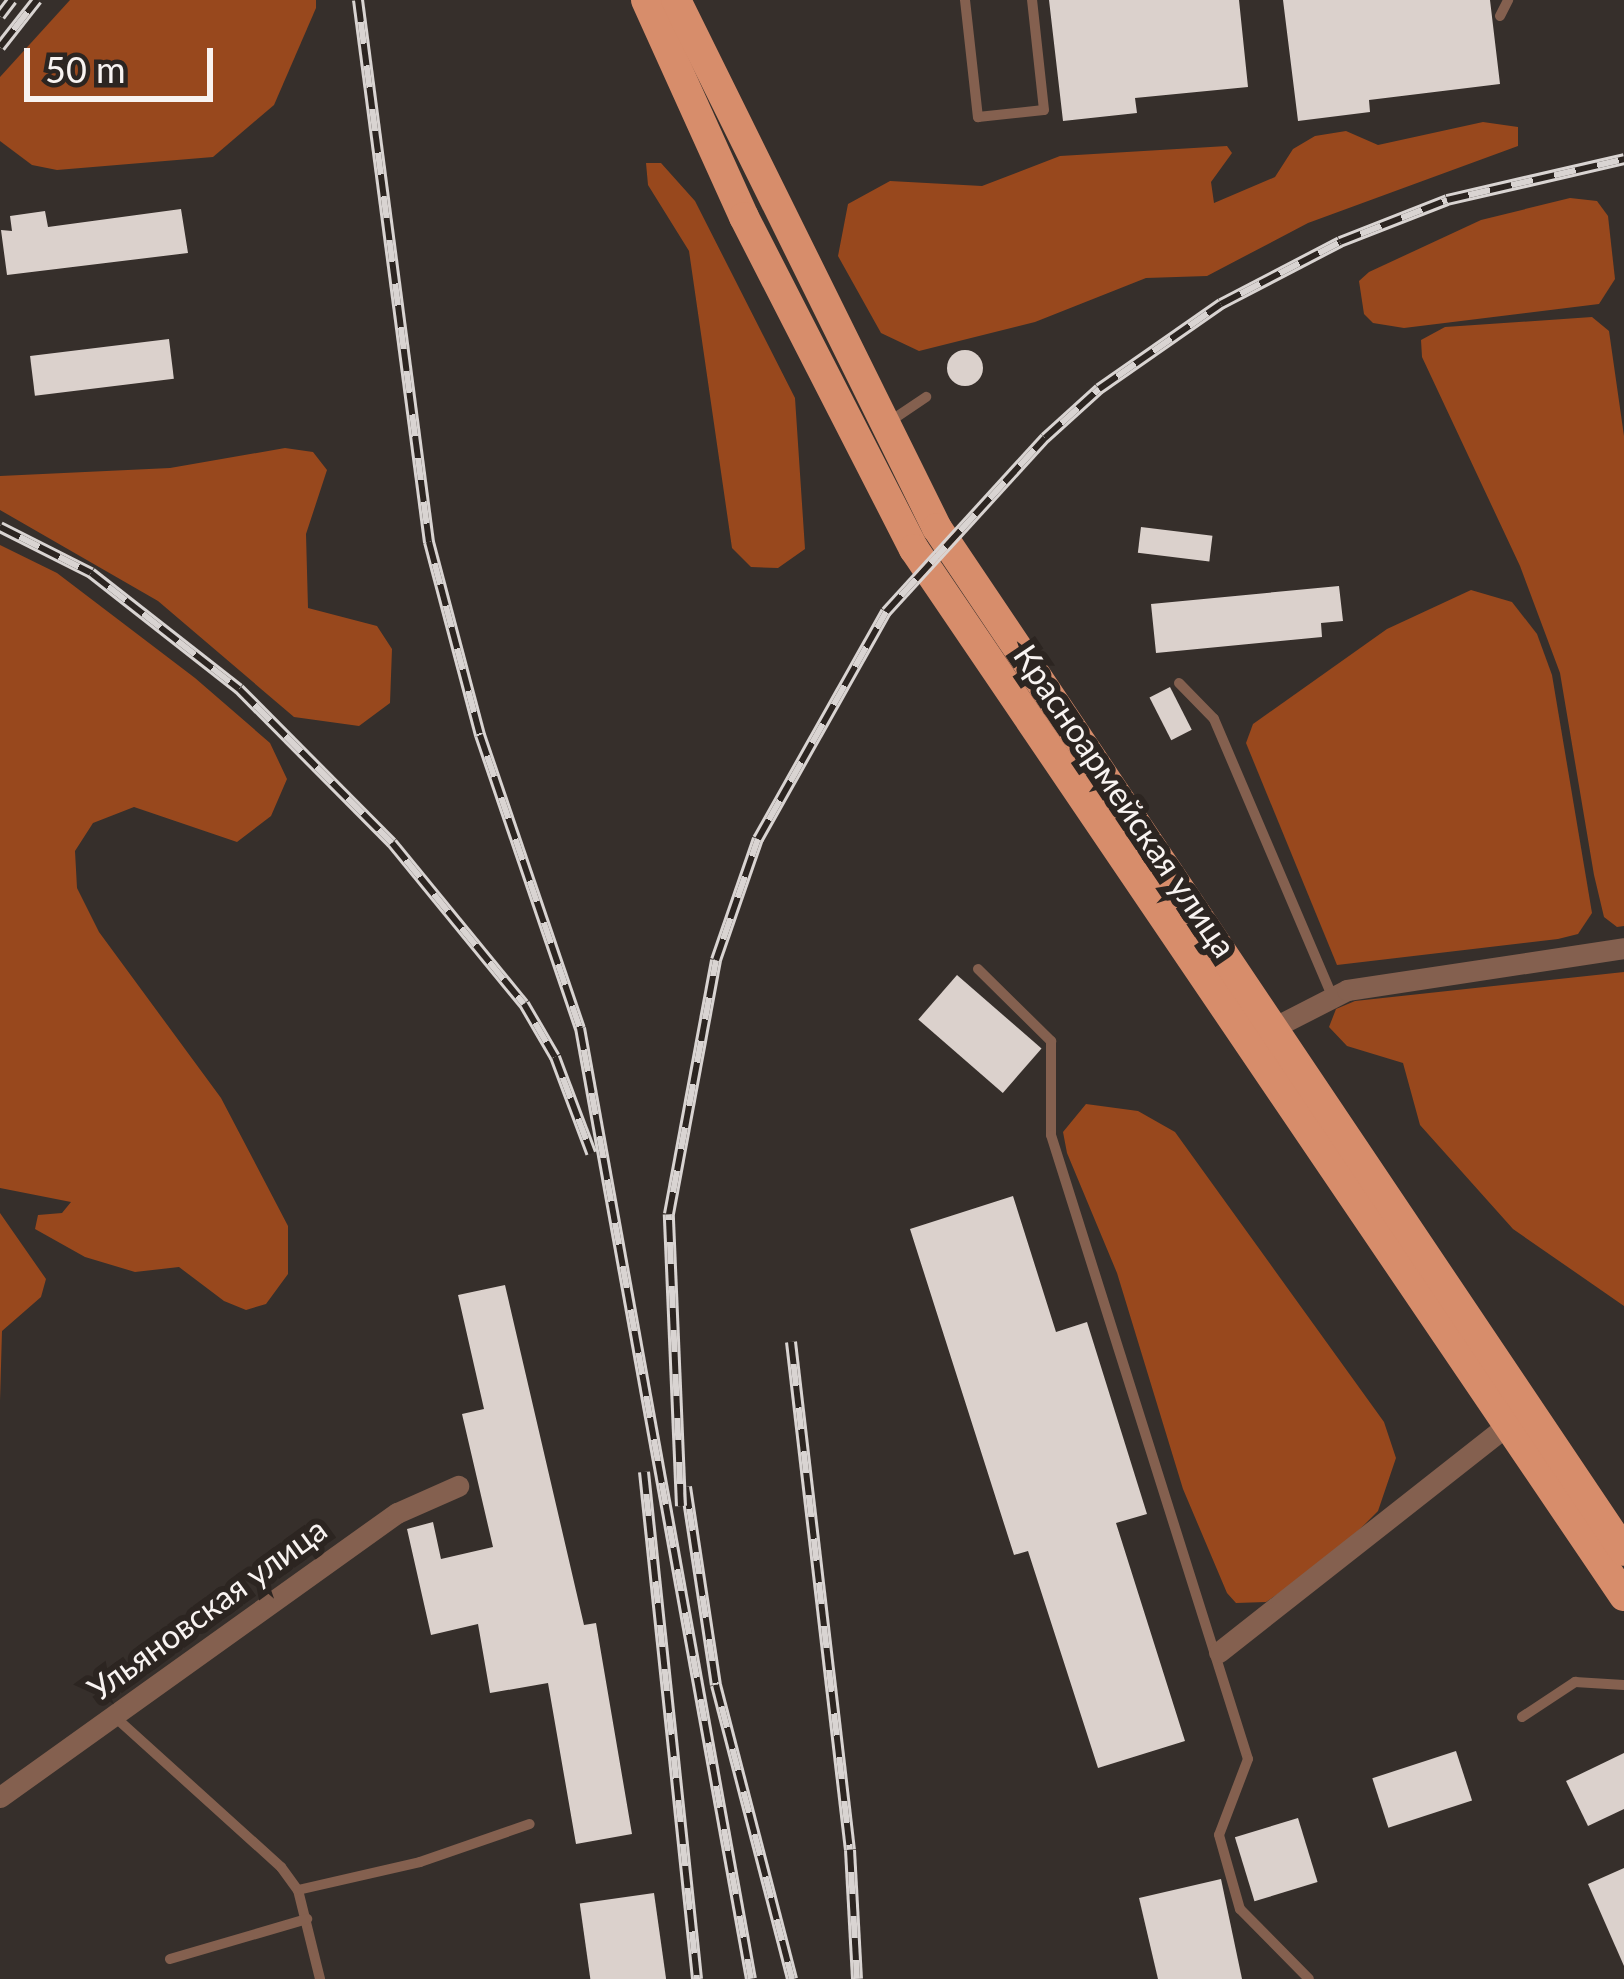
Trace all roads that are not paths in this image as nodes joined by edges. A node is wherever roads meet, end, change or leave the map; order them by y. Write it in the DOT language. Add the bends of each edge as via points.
graph roads {
  1 [pos="646,0"];
  2 [pos="676,0"];
  3 [pos="965,0"];
  4 [pos="1032,0"];
  5 [pos="1508,0"];
  6 [pos="1500,16"];
  7 [pos="926,397"];
  8 [pos="882,428"];
  9 [pos="1179,683"];
  10 [pos="1624,948"];
  11 [pos="978,969"];
  12 [pos="1332,995"];
  13 [pos="1269,1030"];
  14 [pos="1506,1426"];
  15 [pos="458,1486"];
  16 [pos="1624,1550"];
  17 [pos="1624,1596"];
  18 [pos="1219,1652"];
  19 [pos="1624,1685"];
  20 [pos="115,1717"];
  21 [pos="1522,1717"];
  22 [pos="0,1797"];
  23 [pos="530,1824"];
  24 [pos="298,1890"];
  25 [pos="307,1919"];
  26 [pos="170,1959"];
  27 [pos="320,1979"];
  28 [pos="1309,1979"];
  1 -- 14 [label="main road, Красноармейская улица" via="744,217 914,550"];
  2 -- 8 [label="main road, Красноармейская улица"];
  3 -- 4 [label="lane" via="978,117 1044,110"];
  5 -- 6 [label="lane"];
  7 -- 8 [label="lane"];
  8 -- 13 [label="main road, Красноармейская улица" via="999,628"];
  9 -- 12 [label="lane" via="1214,719"];
  10 -- 12 [label="street"];
  11 -- 18 [label="lane" via="1051,1042 1051,1136"];
  12 -- 13 [label="street"];
  13 -- 16 [label="main road, Красноармейская улица"];
  14 -- 17 [label="main road, Красноармейская улица"];
  14 -- 18 [label="street"];
  15 -- 20 [label="street, Ульяновская улица" via="397,1513"];
  18 -- 28 [label="lane" via="1248,1759 1220,1835 1240,1909"];
  19 -- 21 [label="lane" via="1575,1682"];
  20 -- 22 [label="street, Ульяновская улица"];
  20 -- 24 [label="lane" via="232,1817"];
  23 -- 24 [label="lane" via="420,1862"];
  24 -- 25 [label="lane"];
  25 -- 26 [label="lane"];
  25 -- 27 [label="lane"];
}
